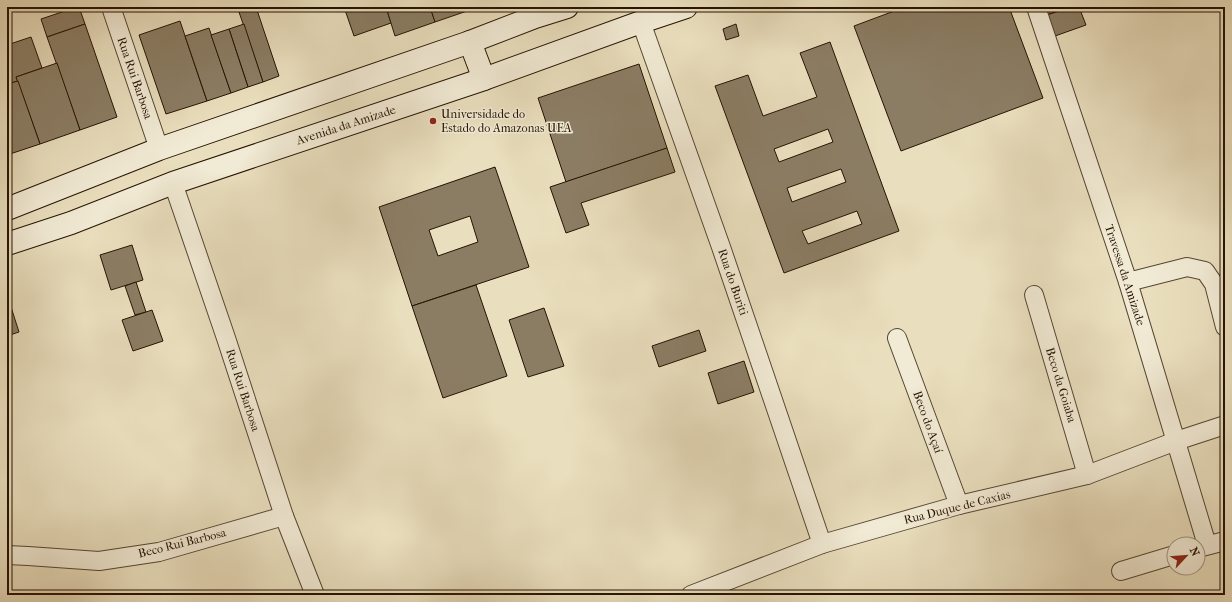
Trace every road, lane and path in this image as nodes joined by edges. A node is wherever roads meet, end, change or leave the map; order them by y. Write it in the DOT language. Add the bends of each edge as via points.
graph roads {
  1 [pos="111,7"];
  2 [pos="567,7"];
  3 [pos="686,7"];
  4 [pos="1036,7"];
  5 [pos="533,12"];
  6 [pos="641,22"];
  7 [pos="470,42"];
  8 [pos="484,79"];
  9 [pos="159,149"];
  10 [pos="173,183"];
  11 [pos="7,209"];
  12 [pos="7,244"];
  13 [pos="1128,282"];
  14 [pos="1034,295"];
  15 [pos="1225,327"];
  16 [pos="897,338"];
  17 [pos="1225,425"];
  18 [pos="1176,441"];
  19 [pos="1087,475"];
  20 [pos="958,505"];
  21 [pos="284,516"];
  22 [pos="1200,536"];
  23 [pos="1225,541"];
  24 [pos="822,544"];
  25 [pos="1206,545"];
  26 [pos="7,556"];
  27 [pos="1166,557"];
  28 [pos="1121,571"];
  29 [pos="700,593"];
  30 [pos="316,595"];
  1 -- 9 [label="street, Rua Rui Barbosa"];
  2 -- 5 [label="main road"];
  3 -- 6 [label="main road, Avenida da Amizade"];
  4 -- 13 [label="street, Travessa da Amizade"];
  5 -- 7 [label="main road"];
  6 -- 8 [label="main road, Avenida da Amizade"];
  6 -- 24 [label="street, Rua do Buriti"];
  7 -- 8 [label="main road"];
  7 -- 9 [label="main road"];
  8 -- 10 [label="main road, Avenida da Amizade"];
  9 -- 11 [label="main road"];
  10 -- 12 [label="main road, Avenida da Amizade" via="71,223"];
  10 -- 21 [label="street, Rua Rui Barbosa"];
  13 -- 15 [label="street" via="1187,267 1206,270 1214,284"];
  13 -- 18 [label="street, Travessa da Amizade"];
  14 -- 19 [label="street, Beco da Goiaba"];
  16 -- 20 [label="street, Beco do Açaí"];
  17 -- 18 [label="street, Rua Duque de Caxias"];
  18 -- 19 [label="street, Rua Duque de Caxias"];
  18 -- 22 [label="street, Travessa da Amizade"];
  19 -- 20 [label="street, Rua Duque de Caxias"];
  20 -- 24 [label="street, Rua Duque de Caxias"];
  21 -- 26 [label="street, Beco Rui Barbosa" via="159,552 99,561"];
  21 -- 30 [label="street, Rua Rui Barbosa"];
  23 -- 25 [label="street"];
  24 -- 29 [label="street, Rua Duque de Caxias"];
  27 -- 28 [label="street"];
}
